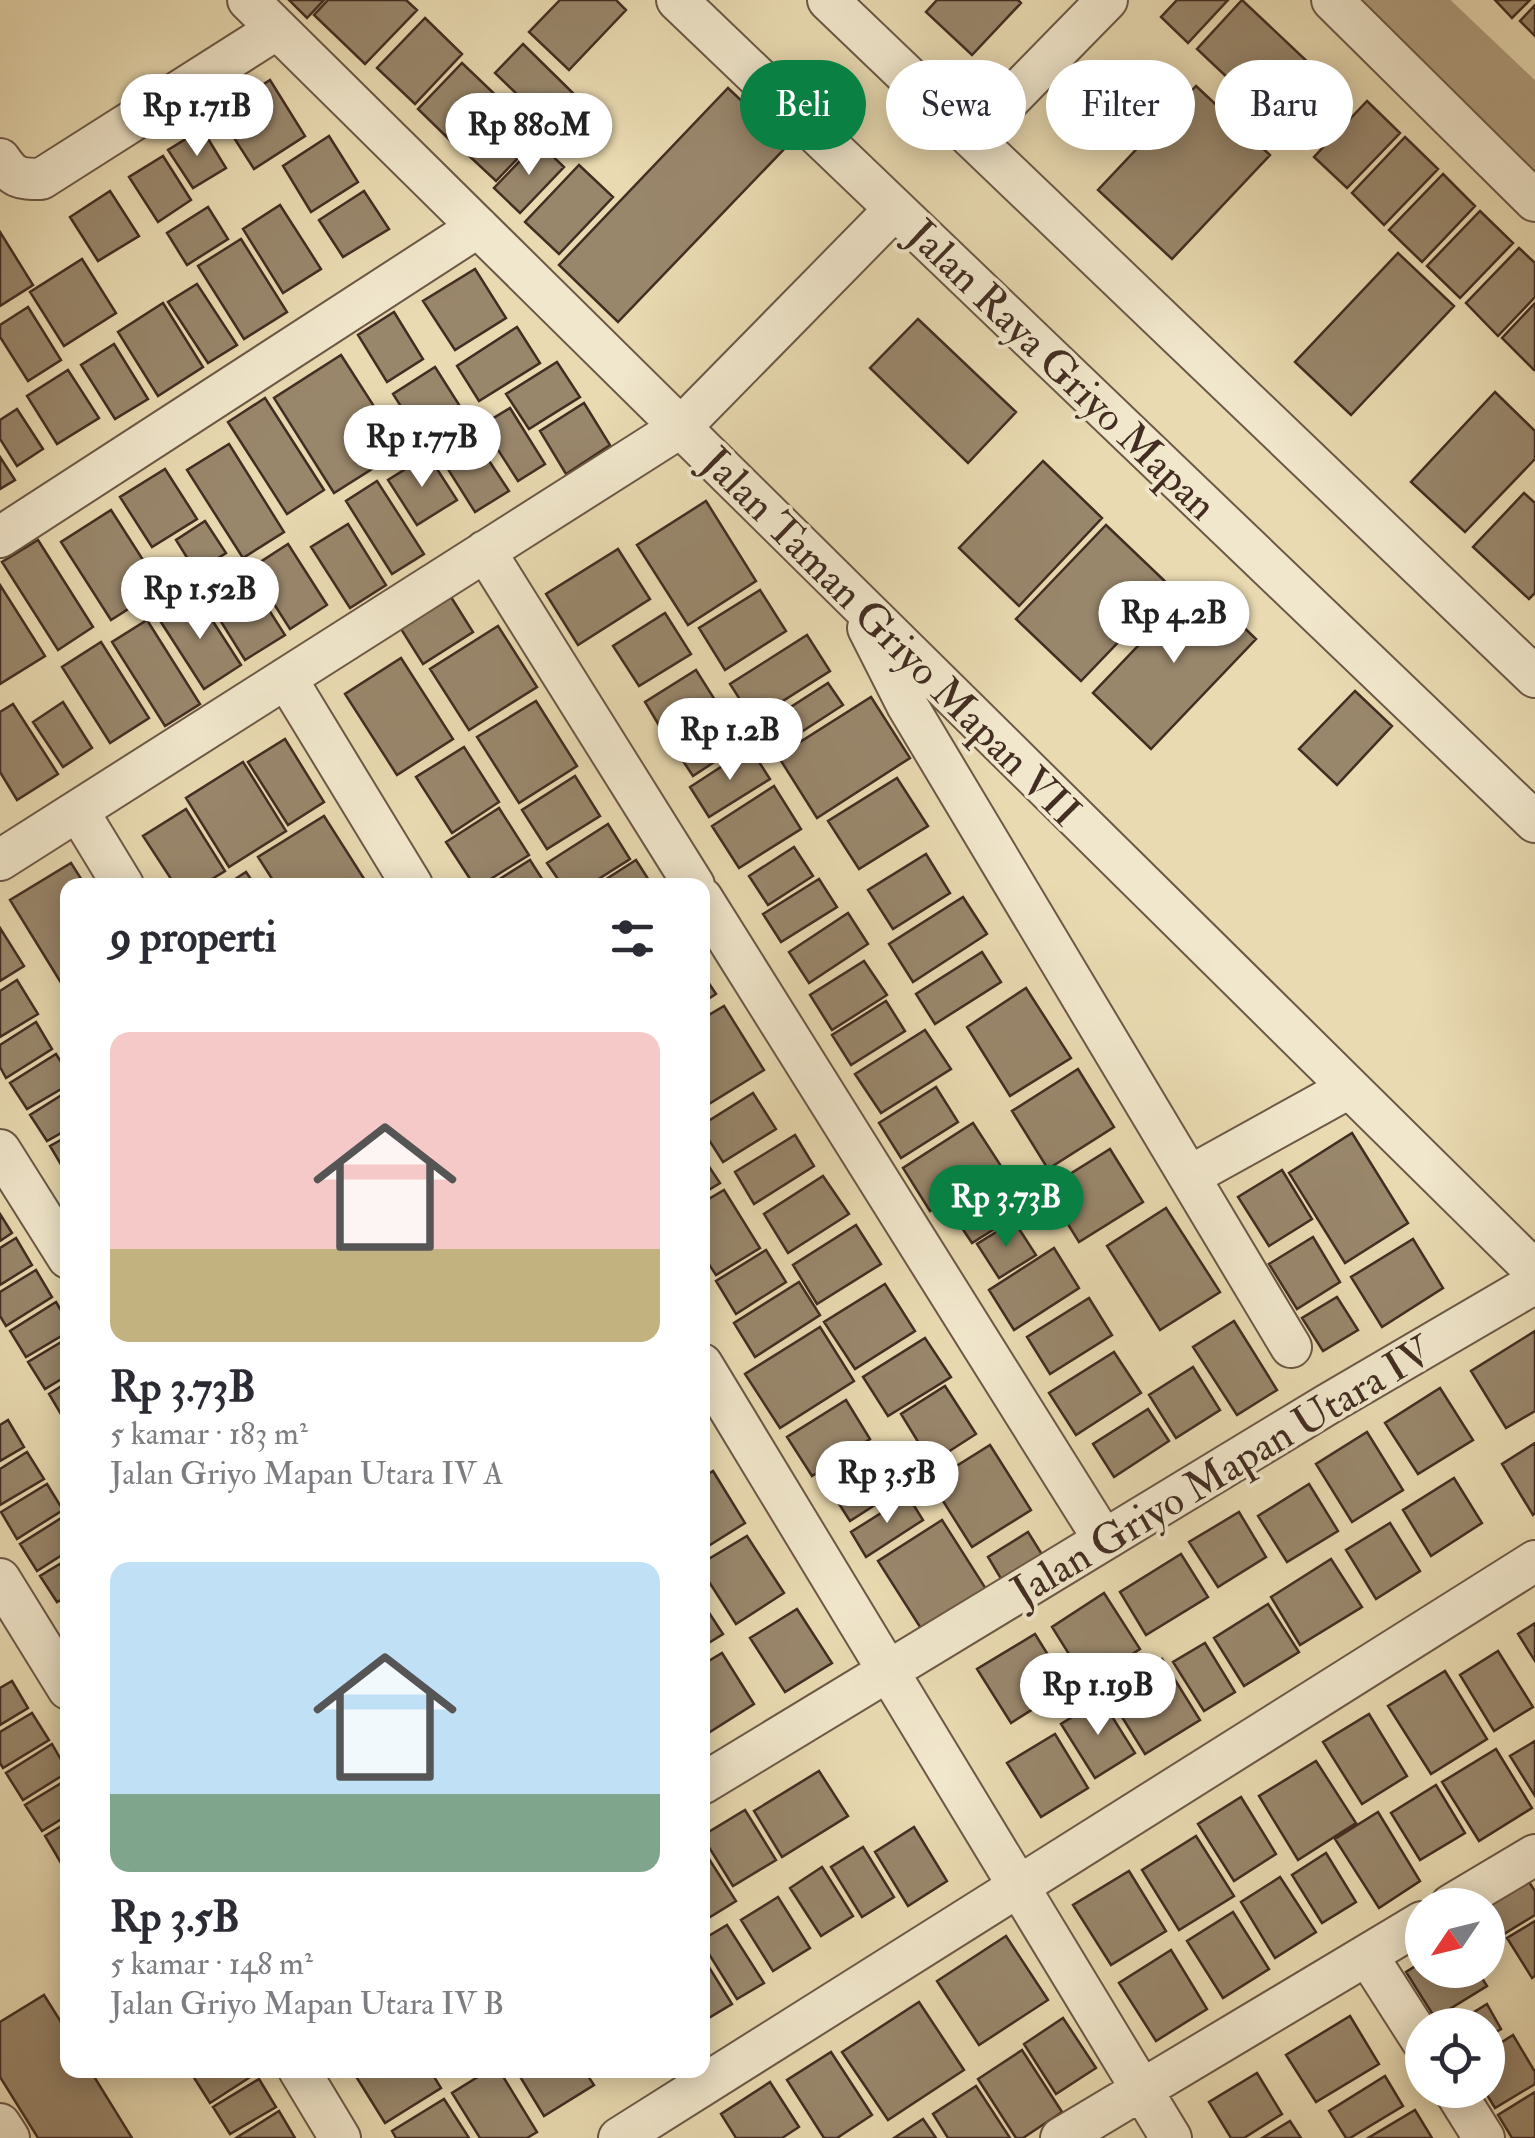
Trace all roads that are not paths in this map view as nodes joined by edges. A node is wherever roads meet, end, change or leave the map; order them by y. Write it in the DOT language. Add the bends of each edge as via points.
graph roads {
  1 [pos="248,0"];
  2 [pos="677,0"];
  3 [pos="828,0"];
  4 [pos="1107,0"];
  5 [pos="1332,0"];
  6 [pos="278,29"];
  7 [pos="891,60"];
  8 [pos="1026,83"];
  9 [pos="985,150"];
  10 [pos="0,159"];
  11 [pos="1535,201"];
  12 [pos="895,209"];
  13 [pos="478,227"];
  14 [pos="681,427"];
  15 [pos="0,538"];
  16 [pos="486,552"];
  17 [pos="852,597"];
  18 [pos="286,678"];
  19 [pos="1535,678"];
  20 [pos="78,810"];
  21 [pos="1535,822"];
  22 [pos="0,860"];
  23 [pos="119,878"];
  24 [pos="408,878"];
  25 [pos="690,878"];
  26 [pos="710,911"];
  27 [pos="1350,1088"];
  28 [pos="0,1150"];
  29 [pos="1190,1176"];
  30 [pos="60,1245"];
  31 [pos="1535,1272"];
  32 [pos="1535,1283"];
  33 [pos="1291,1347"];
  34 [pos="710,1377"];
  35 [pos="1104,1540"];
  36 [pos="1535,1561"];
  37 [pos="0,1578"];
  38 [pos="888,1671"];
  39 [pos="60,1677"];
  40 [pos="710,1779"];
  41 [pos="1535,1855"];
  42 [pos="1019,1886"];
  43 [pos="1480,1888"];
  44 [pos="1405,1932"];
  45 [pos="1367,1955"];
  46 [pos="1405,2015"];
  47 [pos="304,2078"];
  48 [pos="1142,2090"];
  49 [pos="1465,2108"];
  50 [pos="0,2124"];
  51 [pos="9,2138"];
  52 [pos="340,2138"];
  53 [pos="619,2138"];
  54 [pos="1061,2138"];
  55 [pos="1171,2138"];
  56 [pos="1484,2138"];
  1 -- 6 [label="street, Jalan Taman Griyo Mapan VII"];
  2 -- 12 [label="street, Jalan Raya Griyo Mapan"];
  3 -- 7 [label="street"];
  4 -- 8 [label="street"];
  5 -- 11 [label="street"];
  6 -- 10 [label="street" via="41,178 22,179"];
  6 -- 13 [label="street, Jalan Taman Griyo Mapan VII"];
  9 -- 19 [label="street"];
  12 -- 14 [label="street"];
  12 -- 21 [label="street, Jalan Raya Griyo Mapan"];
  13 -- 14 [label="street, Jalan Taman Griyo Mapan VII"];
  13 -- 15 [label="street"];
  14 -- 16 [label="street"];
  14 -- 17 [label="street, Jalan Taman Griyo Mapan VII"];
  16 -- 18 [label="street"];
  16 -- 25 [label="street"];
  17 -- 27 [label="street, Jalan Taman Griyo Mapan VII"];
  17 -- 29 [label="street" via="907,704"];
  18 -- 20 [label="street"];
  18 -- 24 [label="street"];
  20 -- 22 [label="street"];
  20 -- 23 [label="street"];
  26 -- 35 [label="street"];
  27 -- 29 [label="street"];
  27 -- 31 [label="street, Jalan Taman Griyo Mapan VII"];
  28 -- 30 [label="street"];
  29 -- 33 [label="street"];
  32 -- 35 [label="street, Jalan Griyo Mapan Utara IV"];
  34 -- 38 [label="street"];
  35 -- 38 [label="street, Jalan Griyo Mapan Utara IV"];
  36 -- 42 [label="street"];
  37 -- 39 [label="street"];
  38 -- 40 [label="street, Jalan Griyo Mapan Utara IV"];
  38 -- 42 [label="street"];
  41 -- 43 [label="street"];
  42 -- 48 [label="street"];
  42 -- 53 [label="street"];
  44 -- 45 [label="street"];
  45 -- 46 [label="street"];
  45 -- 48 [label="street"];
  47 -- 52 [label="street"];
  48 -- 54 [label="street"];
  48 -- 55 [label="street"];
  49 -- 56 [label="street"];
  50 -- 51 [label="street"];
}
